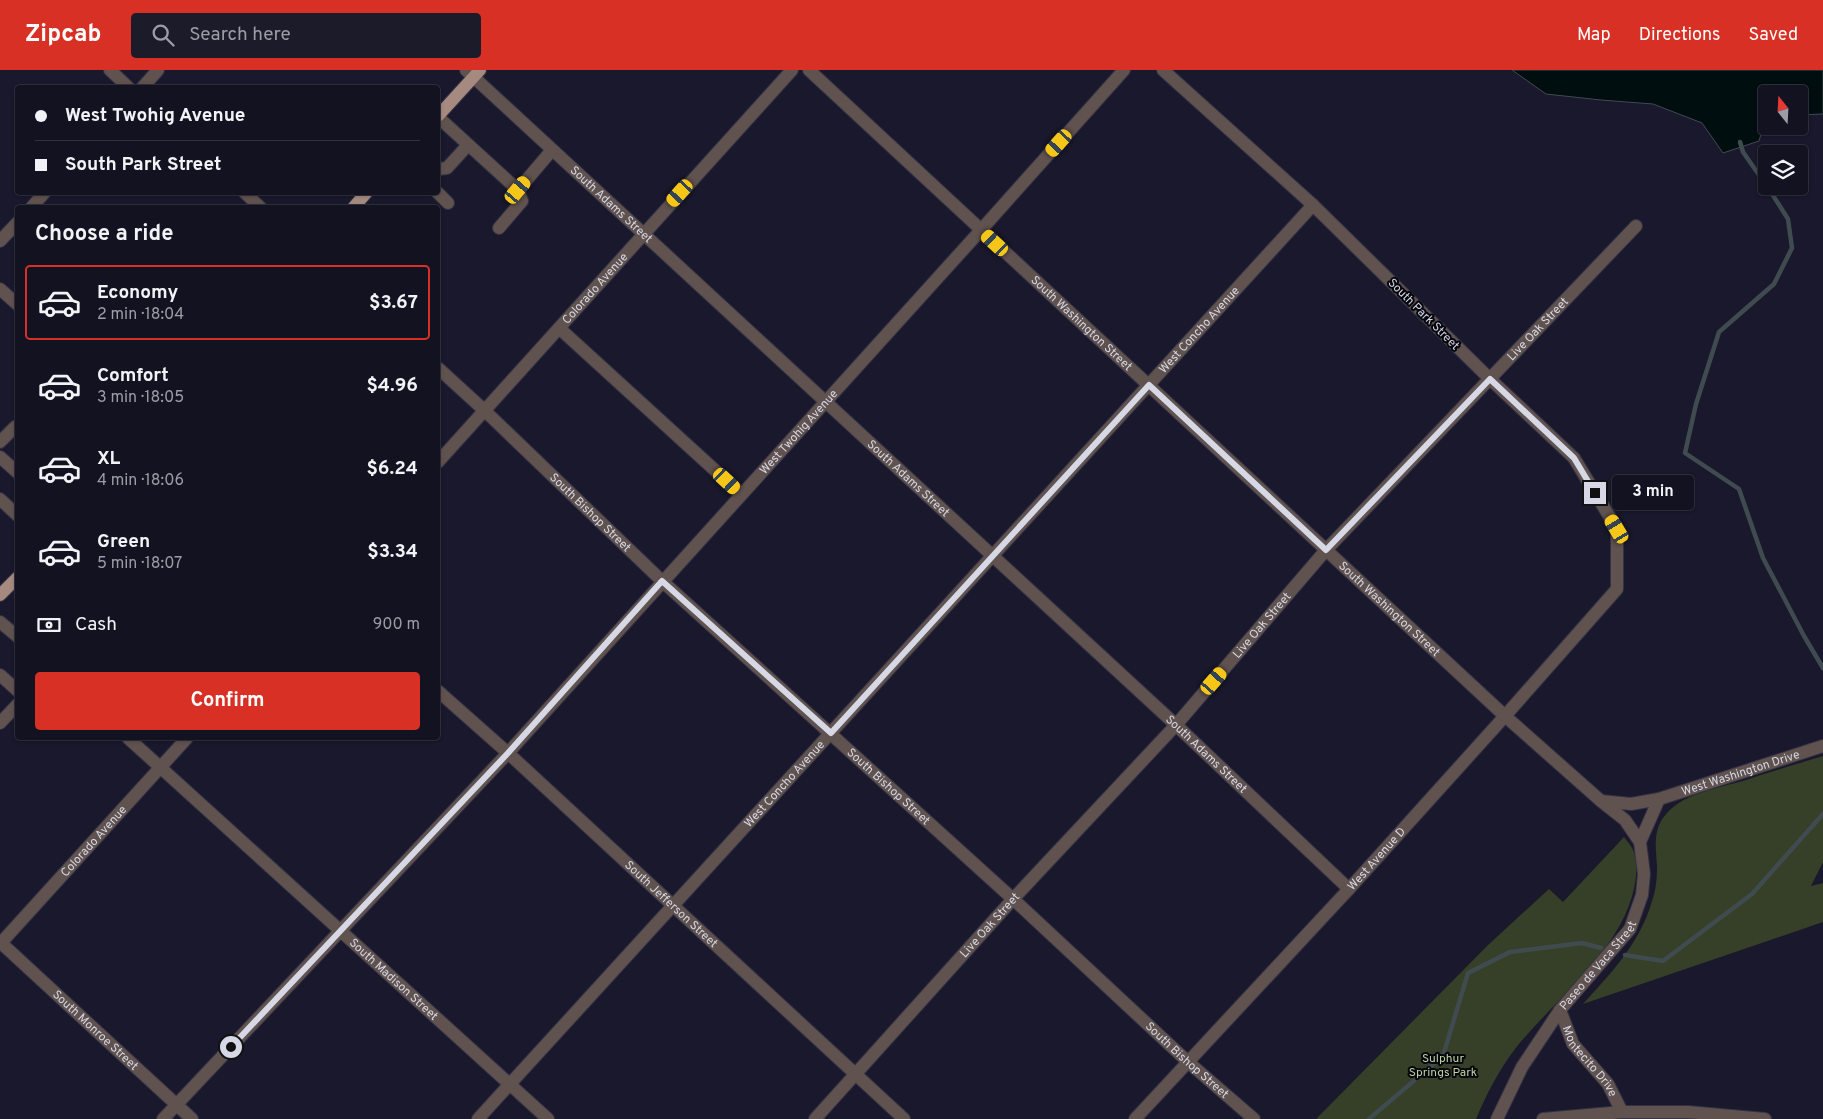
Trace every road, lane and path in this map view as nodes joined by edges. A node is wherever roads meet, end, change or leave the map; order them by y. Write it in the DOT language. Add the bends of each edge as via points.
graph roads {
  1 [pos="110,70"];
  2 [pos="158,70"];
  3 [pos="792,70"];
  4 [pos="809,70"];
  5 [pos="1124,70"];
  6 [pos="1164,70"];
  7 [pos="473,72"];
  8 [pos="126,85"];
  9 [pos="145,85"];
  10 [pos="440,113"];
  11 [pos="440,118"];
  12 [pos="468,145"];
  13 [pos="552,150"];
  14 [pos="440,169"];
  15 [pos="518,190"];
  16 [pos="42,195"];
  17 [pos="247,195"];
  18 [pos="364,195"];
  19 [pos="440,195"];
  20 [pos="448,203"];
  21 [pos="33,205"];
  22 [pos="258,205"];
  23 [pos="356,205"];
  24 [pos="1313,205"];
  25 [pos="15,225"];
  26 [pos="1636,226"];
  27 [pos="499,228"];
  28 [pos="982,230"];
  29 [pos="643,234"];
  30 [pos="0,241"];
  31 [pos="0,289"];
  32 [pos="15,302"];
  33 [pos="559,328"];
  34 [pos="440,370"];
  35 [pos="1490,379"];
  36 [pos="1149,385"];
  37 [pos="826,400"];
  38 [pos="484,410"];
  39 [pos="15,427"];
  40 [pos="0,442"];
  41 [pos="0,457"];
  42 [pos="440,460"];
  43 [pos="15,470"];
  44 [pos="741,494"];
  45 [pos="0,499"];
  46 [pos="15,513"];
  47 [pos="1326,550"];
  48 [pos="993,556"];
  49 [pos="15,580"];
  50 [pos="662,581"];
  51 [pos="1613,594"];
  52 [pos="0,595"];
  53 [pos="0,622"];
  54 [pos="15,634"];
  55 [pos="0,676"];
  56 [pos="15,688"];
  57 [pos="440,694"];
  58 [pos="15,707"];
  59 [pos="1506,716"];
  60 [pos="0,724"];
  61 [pos="1176,724"];
  62 [pos="831,733"];
  63 [pos="130,740"];
  64 [pos="185,740"];
  65 [pos="1823,746"];
  66 [pos="508,753"];
  67 [pos="160,767"];
  68 [pos="1659,799"];
  69 [pos="1602,801"];
  70 [pos="1640,842"];
  71 [pos="1349,889"];
  72 [pos="1013,899"];
  73 [pos="673,906"];
  74 [pos="340,931"];
  75 [pos="0,943"];
  76 [pos="1560,1010"];
  77 [pos="1188,1061"];
  78 [pos="857,1074"];
  79 [pos="510,1084"];
  80 [pos="176,1105"];
  81 [pos="1622,1112"];
  82 [pos="164,1119"];
  83 [pos="192,1119"];
  84 [pos="478,1119"];
  85 [pos="548,1119"];
  86 [pos="815,1119"];
  87 [pos="904,1119"];
  88 [pos="1135,1119"];
  89 [pos="1254,1119"];
  90 [pos="1496,1119"];
  91 [pos="1543,1119"];
  92 [pos="1765,1119"];
  1 -- 8 [label="street"];
  2 -- 9 [label="street"];
  3 -- 29 [label="street, Colorado Avenue"];
  4 -- 28 [label="street, South Washington Street"];
  5 -- 28 [label="street, West Twohig Avenue"];
  6 -- 24 [label="street, South Park Street"];
  7 -- 10 [label="main road"];
  7 -- 13 [label="street, South Adams Street"];
  11 -- 12 [label="street"];
  12 -- 14 [label="street" via="447,168"];
  12 -- 15 [label="street"];
  13 -- 15 [label="street"];
  13 -- 29 [label="street, South Adams Street"];
  15 -- 27 [label="street" via="522,201"];
  16 -- 21 [label="street"];
  17 -- 22 [label="street"];
  18 -- 23 [label="main road"];
  19 -- 20 [label="street"];
  24 -- 35 [label="street, South Park Street"];
  24 -- 36 [label="street, West Concho Avenue"];
  25 -- 30 [label="street"];
  26 -- 35 [label="street, Live Oak Street"];
  28 -- 36 [label="street, South Washington Street"];
  28 -- 37 [label="street, West Twohig Avenue"];
  29 -- 33 [label="street, Colorado Avenue"];
  29 -- 37 [label="street, South Adams Street"];
  31 -- 32 [label="street"];
  33 -- 38 [label="street, Colorado Avenue"];
  33 -- 44 [label="street"];
  34 -- 38 [label="street, South Bishop Street"];
  35 -- 47 [label="street, Live Oak Street"];
  35 -- 51 [label="street, South Park Street" via="1574,458 1617,529 1617,588"];
  36 -- 47 [label="street, South Washington Street"];
  36 -- 48 [label="street, West Concho Avenue"];
  37 -- 44 [label="street, West Twohig Avenue"];
  37 -- 48 [label="street, South Adams Street"];
  38 -- 42 [label="street, Colorado Avenue"];
  38 -- 50 [label="street, South Bishop Street"];
  39 -- 40 [label="street"];
  41 -- 43 [label="street"];
  44 -- 50 [label="street, West Twohig Avenue"];
  45 -- 46 [label="street"];
  47 -- 59 [label="street, South Washington Street"];
  47 -- 61 [label="street, Live Oak Street"];
  48 -- 61 [label="street, South Adams Street"];
  48 -- 62 [label="street, West Concho Avenue"];
  49 -- 52 [label="main road"];
  50 -- 62 [label="street, South Bishop Street"];
  50 -- 66 [label="street, West Twohig Avenue"];
  51 -- 59 [label="street, West Avenue D"];
  53 -- 54 [label="street"];
  55 -- 56 [label="street"];
  57 -- 66 [label="street, South Jefferson Street"];
  58 -- 60 [label="street"];
  59 -- 69 [label="street, South Washington Street"];
  59 -- 71 [label="street, West Avenue D"];
  61 -- 71 [label="street, South Adams Street"];
  61 -- 72 [label="street, Live Oak Street"];
  62 -- 72 [label="street, South Bishop Street"];
  62 -- 73 [label="street, West Concho Avenue"];
  63 -- 67 [label="street, South Madison Street"];
  64 -- 67 [label="street, Colorado Avenue"];
  65 -- 68 [label="street, West Washington Drive"];
  66 -- 73 [label="street, South Jefferson Street"];
  66 -- 74 [label="street, West Twohig Avenue"];
  67 -- 74 [label="street, South Madison Street"];
  67 -- 75 [label="street, Colorado Avenue"];
  68 -- 69 [label="street" via="1631,804"];
  68 -- 70 [label="street"];
  69 -- 70 [label="street, South Washington Street" via="1624,820"];
  70 -- 76 [label="street, Paseo de Vaca Street" via="1644,874 1642,896 1630,929"];
  71 -- 77 [label="street, West Avenue D"];
  72 -- 77 [label="street, South Bishop Street"];
  72 -- 78 [label="street, Live Oak Street"];
  73 -- 78 [label="street, South Jefferson Street"];
  73 -- 79 [label="street, West Concho Avenue"];
  74 -- 79 [label="street, South Madison Street"];
  74 -- 80 [label="street, West Twohig Avenue"];
  75 -- 80 [label="street, South Monroe Street"];
  76 -- 81 [label="street, Montecito Drive" via="1573,1044 1608,1084"];
  76 -- 90 [label="street, Paseo de Vaca Street" via="1522,1068"];
  77 -- 88 [label="street, West Avenue D"];
  77 -- 89 [label="street, South Bishop Street"];
  78 -- 86 [label="street, Live Oak Street"];
  78 -- 87 [label="street, South Jefferson Street"];
  79 -- 84 [label="street, West Concho Avenue"];
  79 -- 85 [label="street, South Madison Street"];
  80 -- 82 [label="street, West Twohig Avenue"];
  80 -- 83 [label="street, South Monroe Street"];
  81 -- 91 [label="street, Montecito Drive"];
  81 -- 92 [label="street, Montecito Drive" via="1688,1112"];
}
